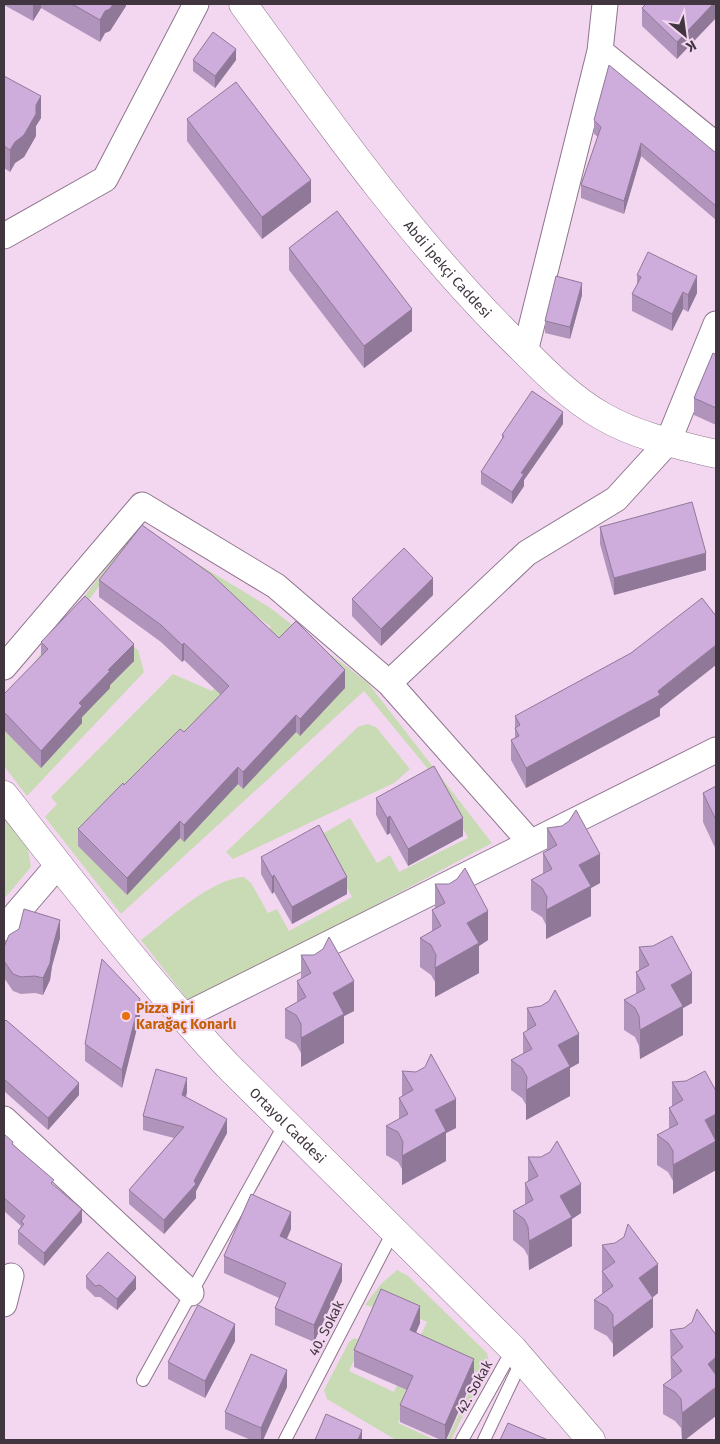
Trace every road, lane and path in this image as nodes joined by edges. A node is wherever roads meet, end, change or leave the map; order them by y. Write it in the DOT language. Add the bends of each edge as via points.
graph roads {
  1 [pos="196,4"];
  2 [pos="243,4"];
  3 [pos="605,4"];
  4 [pos="600,51"];
  5 [pos="716,145"];
  6 [pos="4,236"];
  7 [pos="716,324"];
  8 [pos="525,352"];
  9 [pos="668,442"];
  10 [pos="716,454"];
  11 [pos="4,667"];
  12 [pos="389,683"];
  13 [pos="716,750"];
  14 [pos="4,795"];
  15 [pos="530,842"];
  16 [pos="58,865"];
  17 [pos="4,928"];
  18 [pos="182,1017"];
  19 [pos="4,1119"];
  20 [pos="286,1122"];
  21 [pos="394,1230"];
  22 [pos="11,1276"];
  23 [pos="191,1293"];
  24 [pos="4,1304"];
  25 [pos="517,1355"];
  26 [pos="143,1380"];
  27 [pos="285,1440"];
  28 [pos="462,1440"];
  29 [pos="484,1440"];
  30 [pos="591,1440"];
  1 -- 6 [label="street" via="106,179"];
  2 -- 8 [label="street, Abdi İpekçi Caddesi" via="409,226 460,286"];
  3 -- 4 [label="street"];
  4 -- 5 [label="street"];
  4 -- 8 [label="street"];
  7 -- 9 [label="street"];
  8 -- 9 [label="street, Abdi İpekçi Caddesi" via="576,398 603,416"];
  9 -- 10 [label="street, Abdi İpekçi Caddesi"];
  9 -- 12 [label="street" via="616,499 528,553"];
  11 -- 12 [label="street" via="142,505 276,586"];
  12 -- 15 [label="street"];
  13 -- 15 [label="street"];
  14 -- 16 [label="street, Ortayol Caddesi"];
  15 -- 18 [label="street"];
  16 -- 17 [label="street"];
  16 -- 18 [label="street, Ortayol Caddesi"];
  18 -- 20 [label="street, Ortayol Caddesi"];
  19 -- 23 [label="street"];
  20 -- 21 [label="street, Ortayol Caddesi"];
  20 -- 23 [label="lane"];
  21 -- 25 [label="street, Ortayol Caddesi"];
  21 -- 27 [label="lane, 40. Sokak"];
  22 -- 24 [label="street"];
  23 -- 26 [label="lane"];
  25 -- 28 [label="lane, 42. Sokak"];
  25 -- 29 [label="lane"];
  25 -- 30 [label="street, Ortayol Caddesi"];
}
